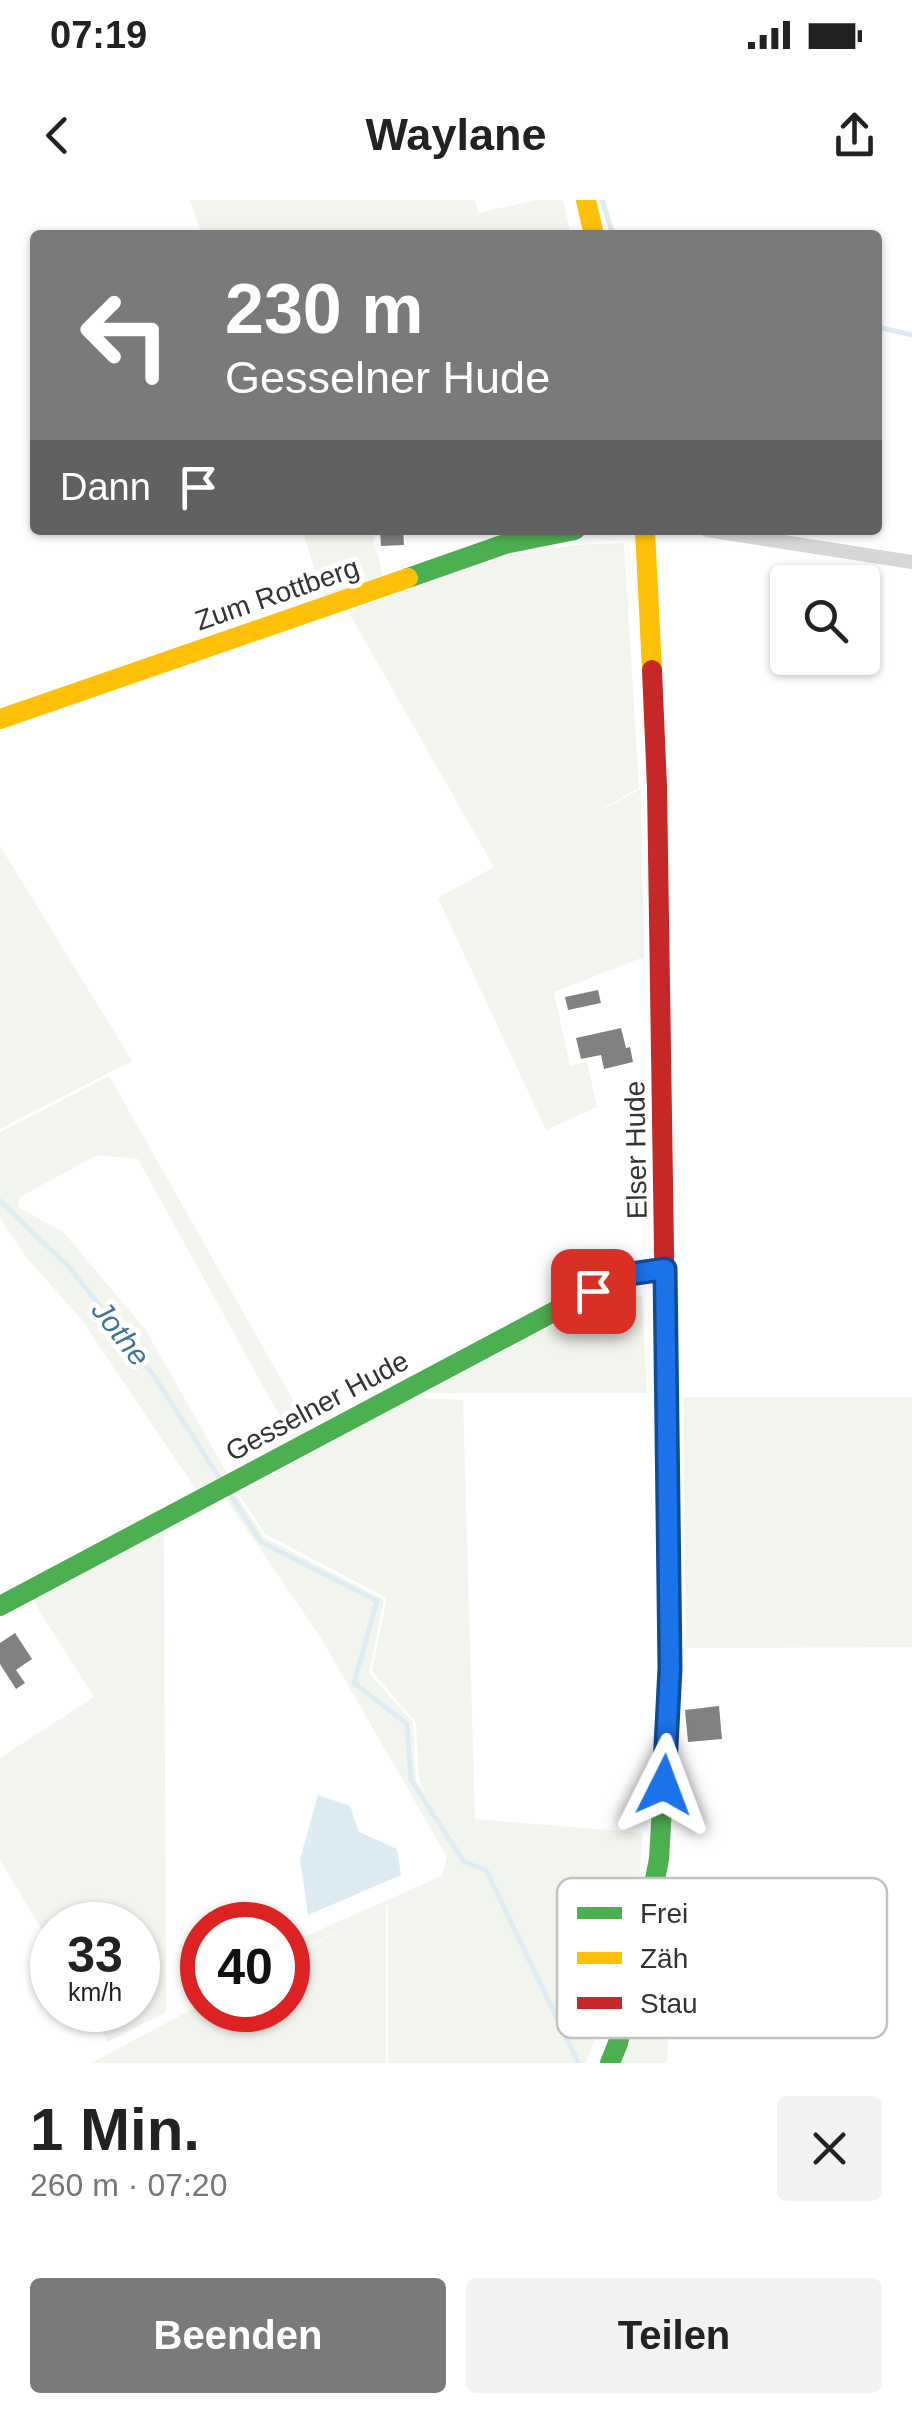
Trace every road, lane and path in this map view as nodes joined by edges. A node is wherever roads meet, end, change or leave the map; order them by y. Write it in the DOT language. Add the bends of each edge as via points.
graph roads {
  1 [pos="586,200"];
  2 [pos="593,230"];
  3 [pos="551,535"];
  4 [pos="645,535"];
  5 [pos="739,535"];
  6 [pos="912,562"];
  7 [pos="0,720"];
  8 [pos="665,1269"];
  9 [pos="0,1606"];
  10 [pos="655,1878"];
  11 [pos="619,2038"];
  12 [pos="610,2063"];
  1 -- 2 [label="street"];
  3 -- 7 [label="street, Zum Rottberg" via="505,544"];
  4 -- 8 [label="street, Elser Hude"];
  5 -- 6 [label="street"];
  8 -- 9 [label="street, Gesselner Hude" via="623,1275"];
  8 -- 10 [label="street, Elser Hude" via="670,1668"];
  11 -- 12 [label="street, Elser Hude"];
}
